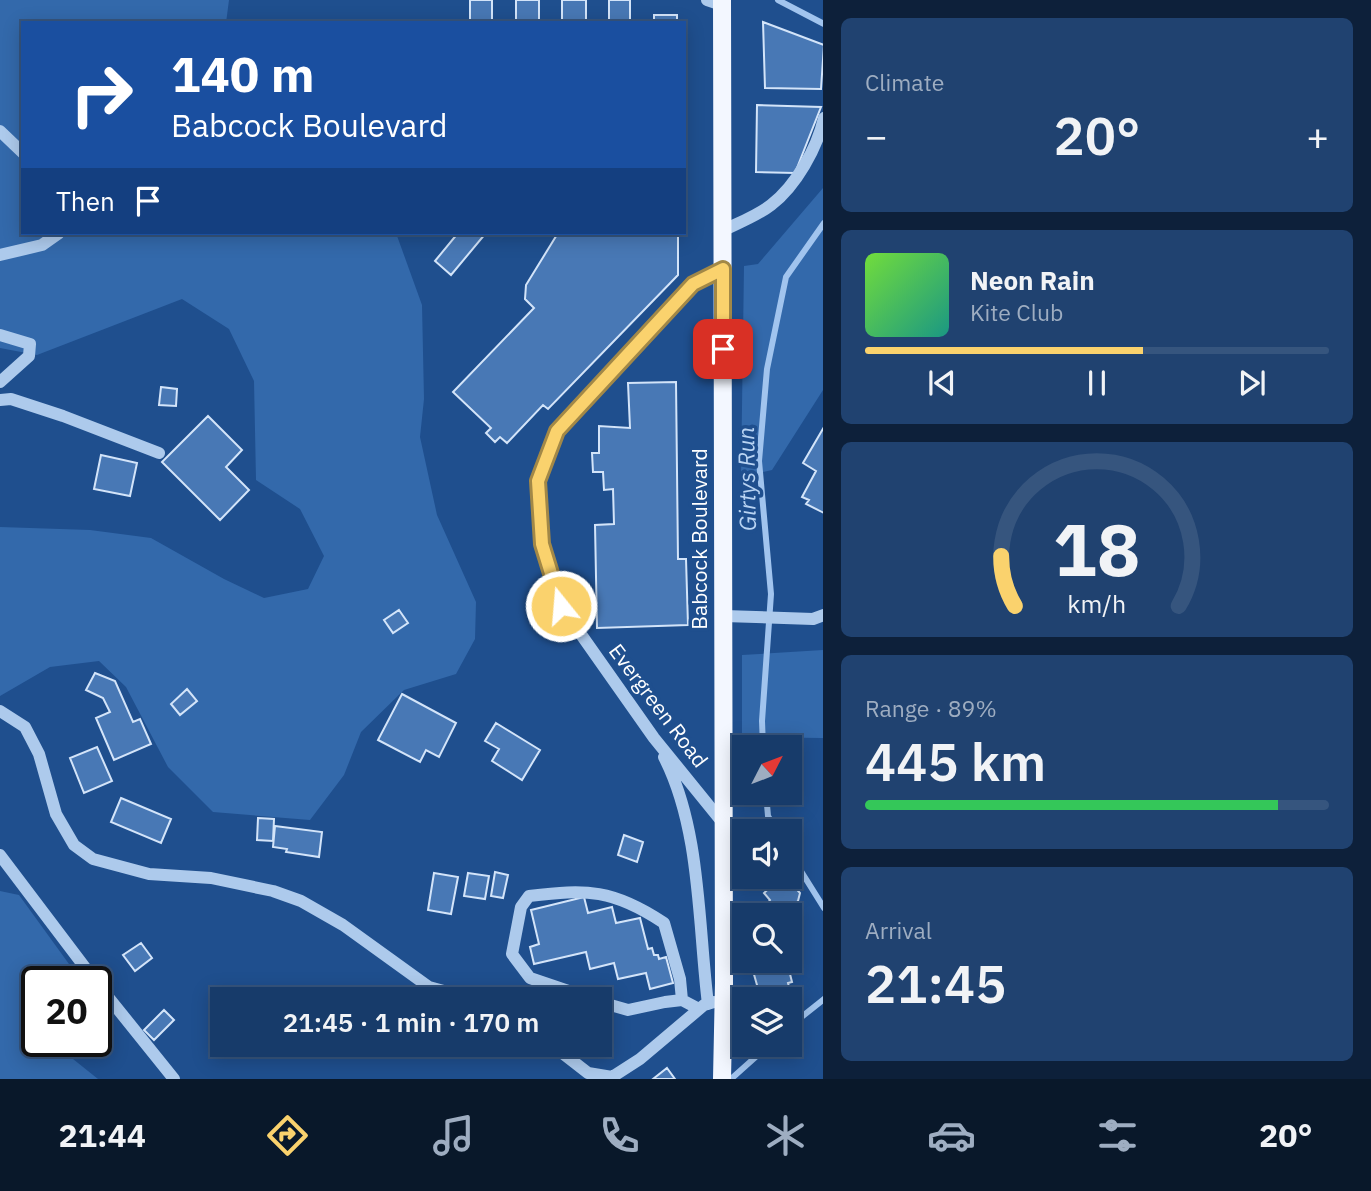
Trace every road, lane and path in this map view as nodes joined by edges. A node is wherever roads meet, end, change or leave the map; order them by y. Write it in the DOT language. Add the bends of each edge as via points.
graph roads {
  1 [pos="717,2"];
  2 [pos="823,117"];
  3 [pos="0,131"];
  4 [pos="21,151"];
  5 [pos="722,231"];
  6 [pos="56,235"];
  7 [pos="0,255"];
  8 [pos="723,269"];
  9 [pos="0,335"];
  10 [pos="0,382"];
  11 [pos="0,400"];
  12 [pos="159,453"];
  13 [pos="823,615"];
  14 [pos="724,616"];
  15 [pos="0,712"];
  16 [pos="654,738"];
  17 [pos="723,823"];
  18 [pos="0,855"];
  19 [pos="84,966"];
  20 [pos="429,987"];
  21 [pos="557,987"];
  22 [pos="682,1000"];
  23 [pos="112,1002"];
  24 [pos="710,1004"];
  25 [pos="612,1005"];
  26 [pos="567,1057"];
  27 [pos="174,1079"];
  28 [pos="722,1079"];
  1 -- 5 [label="main road, Babcock Boulevard"];
  2 -- 5 [label="street" via="802,169 782,194 771,206"];
  3 -- 4 [label="street"];
  5 -- 8 [label="main road, Babcock Boulevard"];
  6 -- 7 [label="street" via="42,245"];
  8 -- 14 [label="main road, Babcock Boulevard"];
  8 -- 16 [label="street, Evergreen Road" via="693,284 557,431 538,481 542,544 561,606"];
  9 -- 10 [label="street" via="30,344 29,356"];
  11 -- 12 [label="street" via="11,399 63,416"];
  13 -- 14 [label="street" via="813,620"];
  14 -- 17 [label="main road, Babcock Boulevard"];
  15 -- 20 [label="street" via="25,727 39,754 56,814 74,845 93,859 149,874 211,878 301,901 343,925"];
  16 -- 17 [label="street, Evergreen Road"];
  16 -- 24 [label="street" via="670,769 690,842"];
  17 -- 24 [label="main road, Babcock Boulevard"];
  18 -- 19 [label="street"];
  21 -- 22 [label="street" via="530,978 512,954 521,907 529,895 576,890 637,905 664,923"];
  22 -- 24 [label="street"];
  22 -- 25 [label="street" via="628,1010"];
  23 -- 27 [label="street"];
  24 -- 26 [label="street" via="612,1077 588,1073"];
  24 -- 28 [label="main road, Babcock Boulevard"];
}
